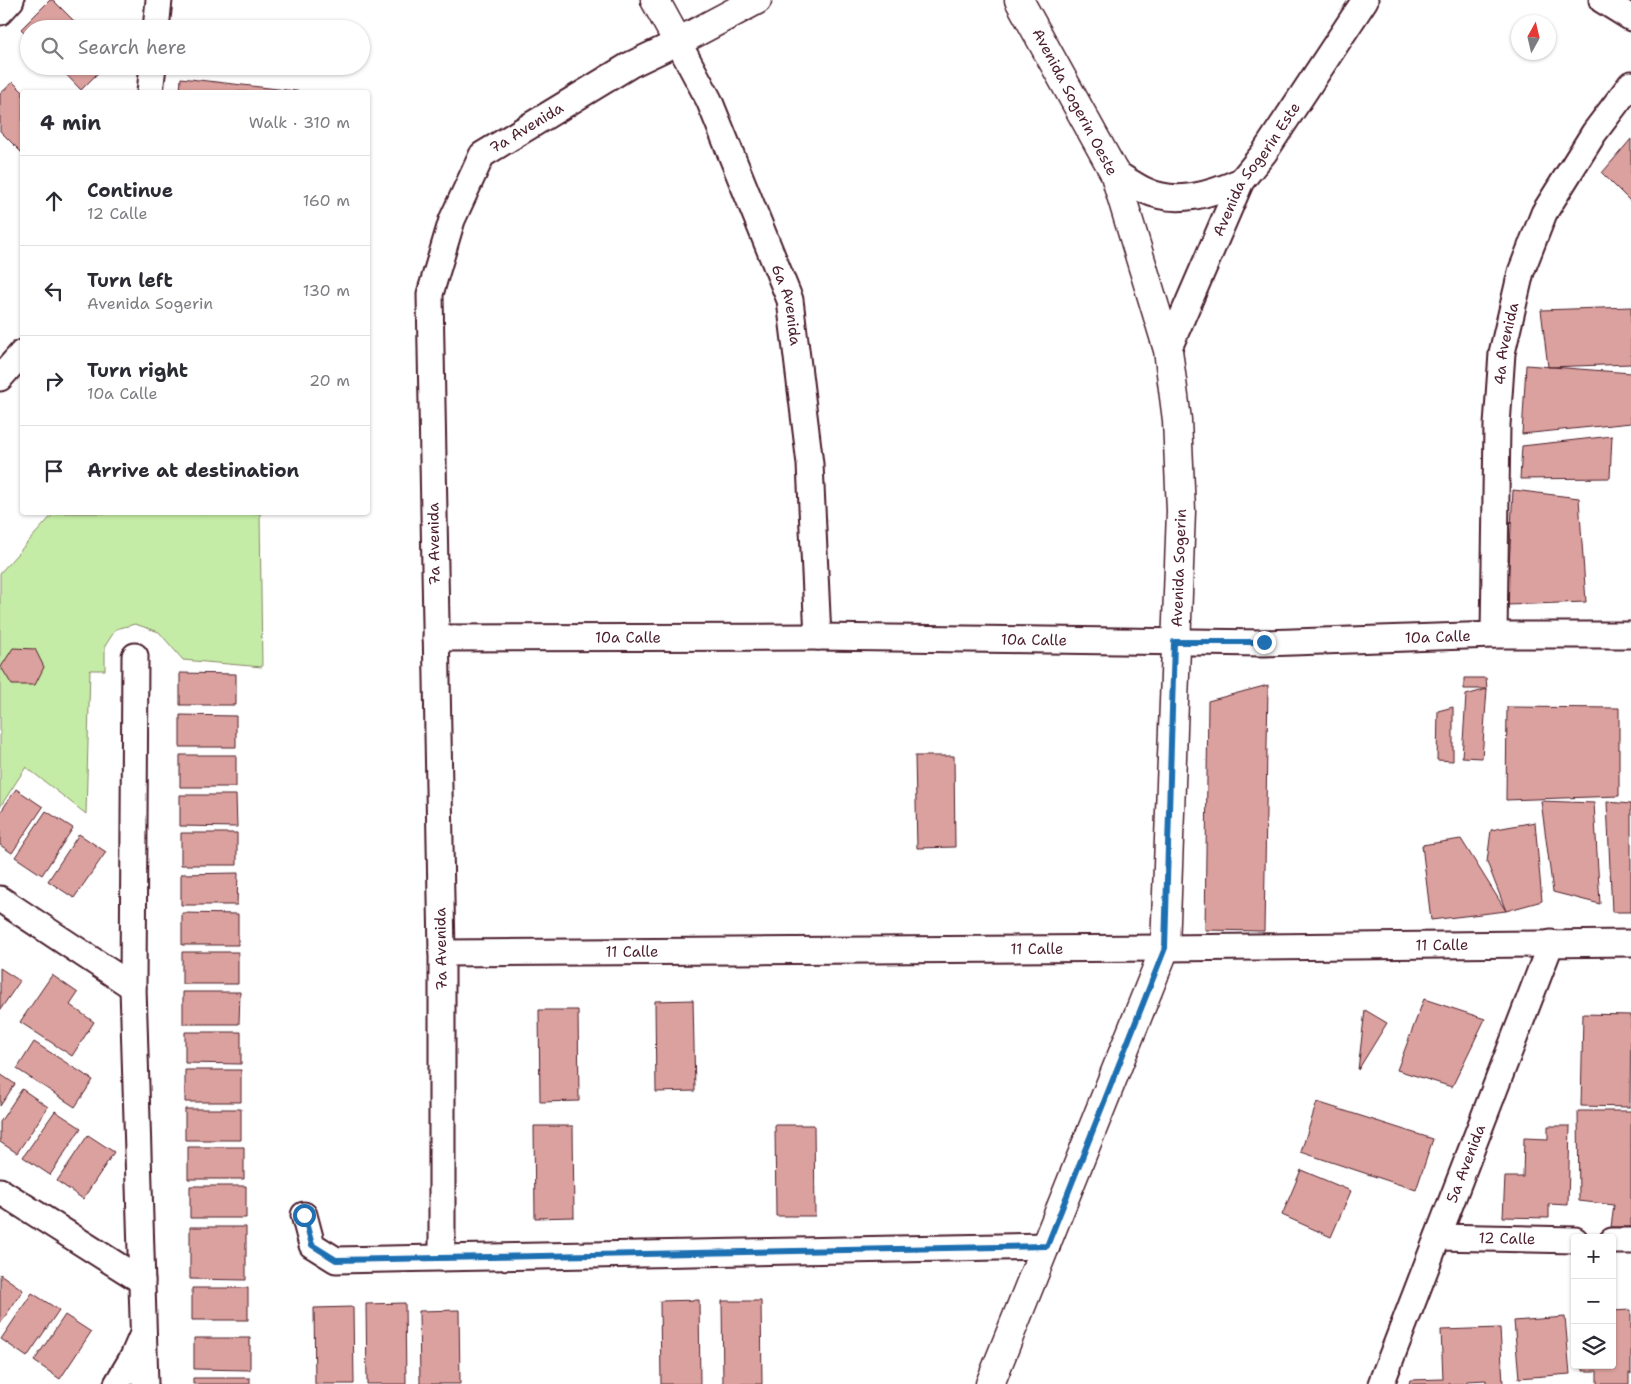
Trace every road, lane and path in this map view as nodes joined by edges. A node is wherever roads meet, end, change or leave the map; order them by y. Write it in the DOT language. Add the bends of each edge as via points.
graph roads {
  1 [pos="11,0"];
  2 [pos="159,0"];
  3 [pos="654,0"];
  4 [pos="757,0"];
  5 [pos="1019,0"];
  6 [pos="1365,0"];
  7 [pos="1602,0"];
  8 [pos="0,12"];
  9 [pos="1631,18"];
  10 [pos="157,20"];
  11 [pos="678,42"];
  12 [pos="152,75"];
  13 [pos="1631,84"];
  14 [pos="150,90"];
  15 [pos="1114,172"];
  16 [pos="1241,181"];
  17 [pos="1168,350"];
  18 [pos="20,355"];
  19 [pos="0,378"];
  20 [pos="1494,635"];
  21 [pos="1631,635"];
  22 [pos="818,637"];
  23 [pos="436,638"];
  24 [pos="1174,642"];
  25 [pos="135,656"];
  26 [pos="0,900"];
  27 [pos="1631,942"];
  28 [pos="1551,944"];
  29 [pos="1165,948"];
  30 [pos="442,953"];
  31 [pos="133,987"];
  32 [pos="0,1191"];
  33 [pos="304,1215"];
  34 [pos="1438,1237"];
  35 [pos="1571,1240"];
  36 [pos="1616,1241"];
  37 [pos="1631,1241"];
  38 [pos="1047,1246"];
  39 [pos="442,1258"];
  40 [pos="142,1281"];
  41 [pos="145,1330"];
  42 [pos="117,1384"];
  43 [pos="145,1384"];
  44 [pos="990,1384"];
  45 [pos="1380,1384"];
  1 -- 8 [label="street"];
  2 -- 10 [label="street"];
  3 -- 11 [label="street, 6a Avenida"];
  4 -- 11 [label="street, 7a Avenida"];
  5 -- 15 [label="street, Avenida Sogerin Oeste"];
  6 -- 16 [label="street, Avenida Sogerin Este" via="1264,153"];
  7 -- 9 [label="street"];
  11 -- 22 [label="street, 6a Avenida" via="709,100 790,300 810,464"];
  11 -- 23 [label="street, 7a Avenida" via="630,65 482,156 452,220 430,294"];
  12 -- 14 [label="street"];
  13 -- 20 [label="street, 4a Avenida" via="1594,134 1544,213 1521,272 1502,354 1497,424"];
  15 -- 16 [label="street" via="1145,191 1179,198 1209,195"];
  15 -- 17 [label="street, Avenida Sogerin Oeste"];
  16 -- 17 [label="street, Avenida Sogerin Este"];
  17 -- 24 [label="street, Avenida Sogerin" via="1177,420 1181,511"];
  18 -- 19 [label="street"];
  20 -- 21 [label="street, 10a Calle"];
  20 -- 24 [label="street, 10a Calle"];
  22 -- 23 [label="street, 10a Calle"];
  22 -- 24 [label="street, 10a Calle"];
  23 -- 30 [label="street, 7a Avenida"];
  24 -- 29 [label="street, Avenida Sogerin"];
  25 -- 31 [label="street"];
  26 -- 31 [label="street"];
  27 -- 28 [label="street, 11 Calle"];
  28 -- 29 [label="street, 11 Calle"];
  28 -- 34 [label="street, 5a Avenida"];
  29 -- 30 [label="street, 11 Calle"];
  29 -- 38 [label="street, Avenida Sogerin"];
  30 -- 39 [label="street, 7a Avenida"];
  31 -- 40 [label="street"];
  32 -- 40 [label="street"];
  33 -- 39 [label="street" via="312,1245 336,1260"];
  34 -- 35 [label="street, 12 Calle"];
  34 -- 45 [label="street, 5a Avenida"];
  36 -- 37 [label="street"];
  38 -- 39 [label="street"];
  38 -- 44 [label="street, Avenida Sogerin"];
  40 -- 41 [label="street"];
  41 -- 42 [label="street"];
  41 -- 43 [label="street"];
}
